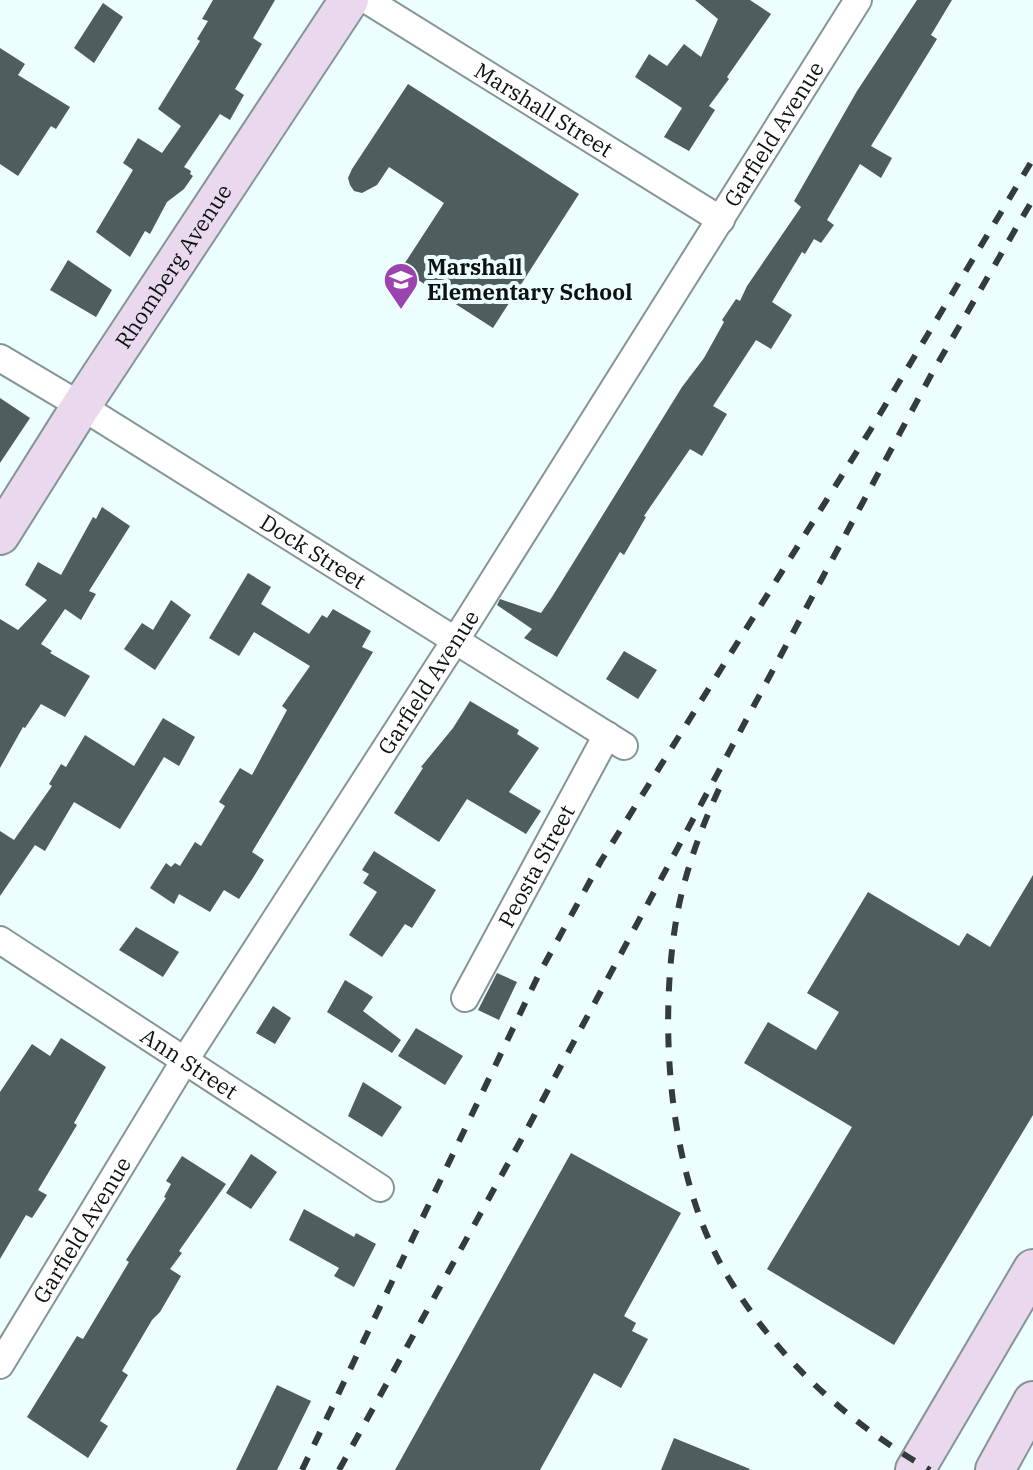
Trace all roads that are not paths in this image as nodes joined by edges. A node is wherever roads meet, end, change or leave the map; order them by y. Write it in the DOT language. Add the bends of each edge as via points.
graph roads {
  1 [pos="349,0"];
  2 [pos="367,0"];
  3 [pos="858,0"];
  4 [pos="721,220"];
  5 [pos="0,358"];
  6 [pos="81,406"];
  7 [pos="0,535"];
  8 [pos="454,642"];
  9 [pos="616,741"];
  10 [pos="0,940"];
  11 [pos="465,998"];
  12 [pos="185,1060"];
  13 [pos="380,1188"];
  14 [pos="1033,1269"];
  15 [pos="0,1365"];
  16 [pos="1033,1401"];
  17 [pos="915,1470"];
  18 [pos="995,1470"];
  1 -- 6 [label="street, Rhomberg Avenue"];
  2 -- 4 [label="street, Marshall Street"];
  3 -- 4 [label="street, Garfield Avenue"];
  4 -- 8 [label="street, Garfield Avenue"];
  5 -- 6 [label="street, Dock Street"];
  6 -- 7 [label="street, Rhomberg Avenue"];
  6 -- 8 [label="street, Dock Street"];
  8 -- 9 [label="street, Dock Street"];
  8 -- 12 [label="street, Garfield Avenue"];
  9 -- 11 [label="street, Peosta Street"];
  10 -- 12 [label="street, Ann Street"];
  12 -- 13 [label="street, Ann Street"];
  12 -- 15 [label="street, Garfield Avenue"];
  14 -- 17 [label="street"];
  16 -- 18 [label="street"];
}
